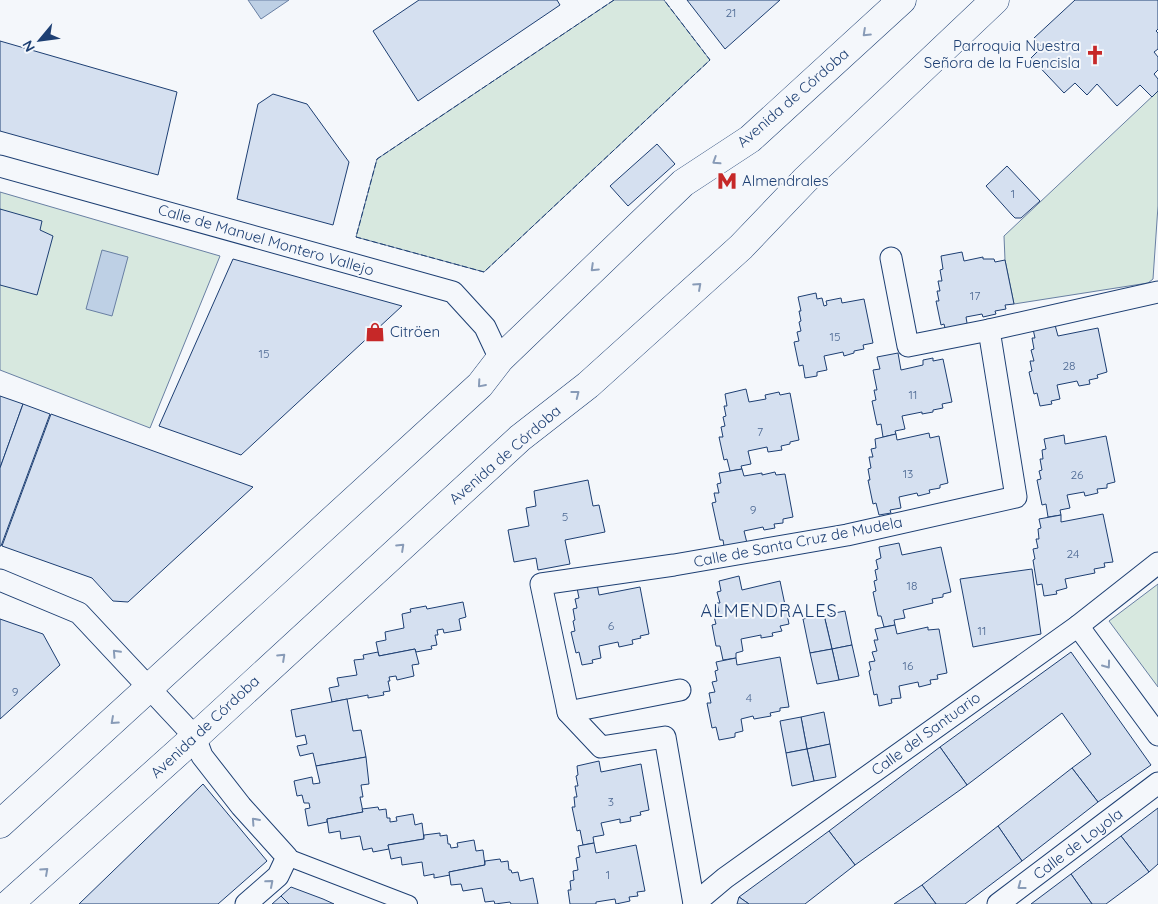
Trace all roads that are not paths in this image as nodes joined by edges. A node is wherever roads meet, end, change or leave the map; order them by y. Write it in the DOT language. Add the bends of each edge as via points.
graph roads {
  1 [pos="902,0"];
  2 [pos="995,0"];
  3 [pos="0,166"];
  4 [pos="891,258"];
  5 [pos="1158,292"];
  6 [pos="989,330"];
  7 [pos="500,359"];
  8 [pos="1158,563"];
  9 [pos="0,580"];
  10 [pos="1078,626"];
  11 [pos="150,688"];
  12 [pos="680,690"];
  13 [pos="568,712"];
  14 [pos="1158,734"];
  15 [pos="195,737"];
  16 [pos="1158,783"];
  17 [pos="0,824"];
  18 [pos="288,857"];
  19 [pos="725,878"];
  20 [pos="9,904"];
  21 [pos="246,904"];
  22 [pos="409,904"];
  23 [pos="694,904"];
  24 [pos="717,904"];
  25 [pos="998,904"];
  1 -- 7 [label="main road, Avenida de Córdoba, one-way" via="750,139 683,183"];
  15 -- 2 [label="main road, Avenida de Córdoba, one-way" via="520,438 588,385 741,247 805,180"];
  3 -- 7 [label="street, Calle de Manuel Montero Vallejo" via="453,292 484,327"];
  4 -- 6 [label="street" via="908,346"];
  5 -- 6 [label="street"];
  6 -- 13 [label="street, Calle de Santa Cruz de Mudela" via="1016,497 847,535 541,584"];
  7 -- 11 [label="main road, Avenida de Córdoba, one-way" via="480,385"];
  8 -- 10 [label="street, Calle del Santuario"];
  11 -- 9 [label="street, one-way" via="79,614"];
  10 -- 14 [label="street, one-way"];
  10 -- 19 [label="street, Calle del Santuario"];
  11 -- 15 [label="street"];
  11 -- 17 [label="main road, Avenida de Córdoba, one-way"];
  12 -- 13 [label="street"];
  13 -- 23 [label="street" via="601,747 665,738"];
  18 -- 15 [label="street, one-way" via="241,806 202,756"];
  20 -- 15 [label="main road, Avenida de Córdoba, one-way"];
  16 -- 25 [label="street, Calle de Loyola, one-way"];
  21 -- 18 [label="street, one-way" via="278,876"];
  18 -- 22 [label="street"];
  19 -- 23 [label="street, Calle del Santuario"];
  19 -- 24 [label="street"];
}
